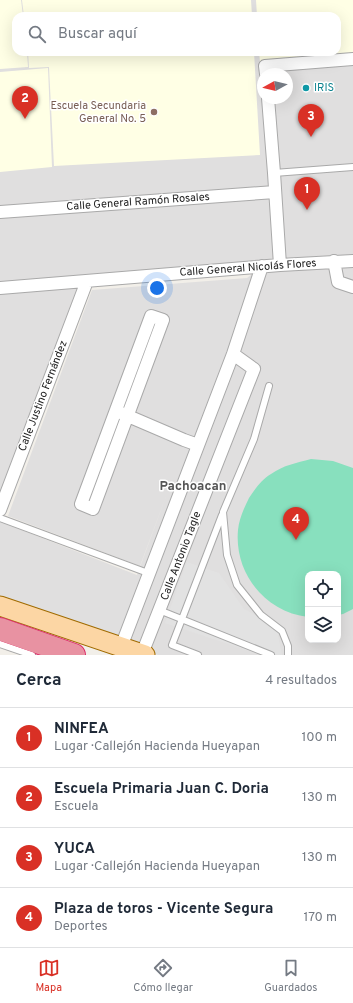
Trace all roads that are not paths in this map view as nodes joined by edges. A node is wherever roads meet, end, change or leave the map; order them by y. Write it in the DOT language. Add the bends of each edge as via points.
graph roads {
  1 [pos="353,59"];
  2 [pos="282,68"];
  3 [pos="268,104"];
  4 [pos="353,167"];
  5 [pos="274,173"];
  6 [pos="275,192"];
  7 [pos="0,212"];
  8 [pos="334,261"];
  9 [pos="353,261"];
  10 [pos="280,264"];
  11 [pos="262,266"];
  12 [pos="87,281"];
  13 [pos="353,287"];
  14 [pos="0,288"];
  15 [pos="233,354"];
  16 [pos="269,386"];
  17 [pos="122,413"];
  18 [pos="198,445"];
  19 [pos="93,473"];
  20 [pos="105,477"];
  21 [pos="0,510"];
  22 [pos="223,512"];
  23 [pos="0,518"];
  24 [pos="148,573"];
  25 [pos="0,606"];
  26 [pos="159,610"];
  27 [pos="182,619"];
  28 [pos="0,629"];
  29 [pos="0,637"];
  30 [pos="0,644"];
  31 [pos="121,646"];
  32 [pos="144,654"];
  33 [pos="32,655"];
  34 [pos="52,655"];
  35 [pos="74,655"];
  36 [pos="198,655"];
  37 [pos="271,655"];
  38 [pos="288,655"];
  1 -- 2 [label="street"];
  3 -- 5 [label="street"];
  4 -- 5 [label="lane"];
  5 -- 6 [label="street"];
  6 -- 7 [label="street, Calle General Ramón Rosales"];
  6 -- 10 [label="street"];
  8 -- 9 [label="street, Calle General Nicolás Flores"];
  8 -- 10 [label="street, Calle General Nicolás Flores"];
  8 -- 13 [label="street" via="338,282"];
  10 -- 11 [label="street, Calle General Nicolás Flores"];
  11 -- 12 [label="street, Calle General Nicolás Flores"];
  11 -- 15 [label="street"];
  12 -- 14 [label="street, Calle General Nicolás Flores"];
  12 -- 21 [label="street, Calle Justino Fernández"];
  15 -- 18 [label="street"];
  15 -- 26 [label="street, Calle Antonio Tagle" via="254,369"];
  16 -- 22 [label="lane" via="254,439"];
  17 -- 17 [label="street" via="162,320 151,316"];
  17 -- 18 [label="street"];
  17 -- 19 [label="street"];
  17 -- 20 [label="street"];
  18 -- 24 [label="street"];
  19 -- 20 [label="street"];
  19 -- 20 [label="street" via="81,504 93,509"];
  22 -- 27 [label="lane"];
  22 -- 38 [label="lane" via="227,555 237,585 261,615 282,631 288,646"];
  23 -- 24 [label="lane"];
  24 -- 31 [label="street"];
  25 -- 31 [label="main road"];
  26 -- 27 [label="lane"];
  26 -- 32 [label="street, Calle Antonio Tagle"];
  27 -- 36 [label="lane" via="172,645"];
  27 -- 37 [label="lane"];
  28 -- 35 [label="highway"];
  29 -- 34 [label="highway"];
  30 -- 33 [label="lane"];
  31 -- 32 [label="main road"];
}
